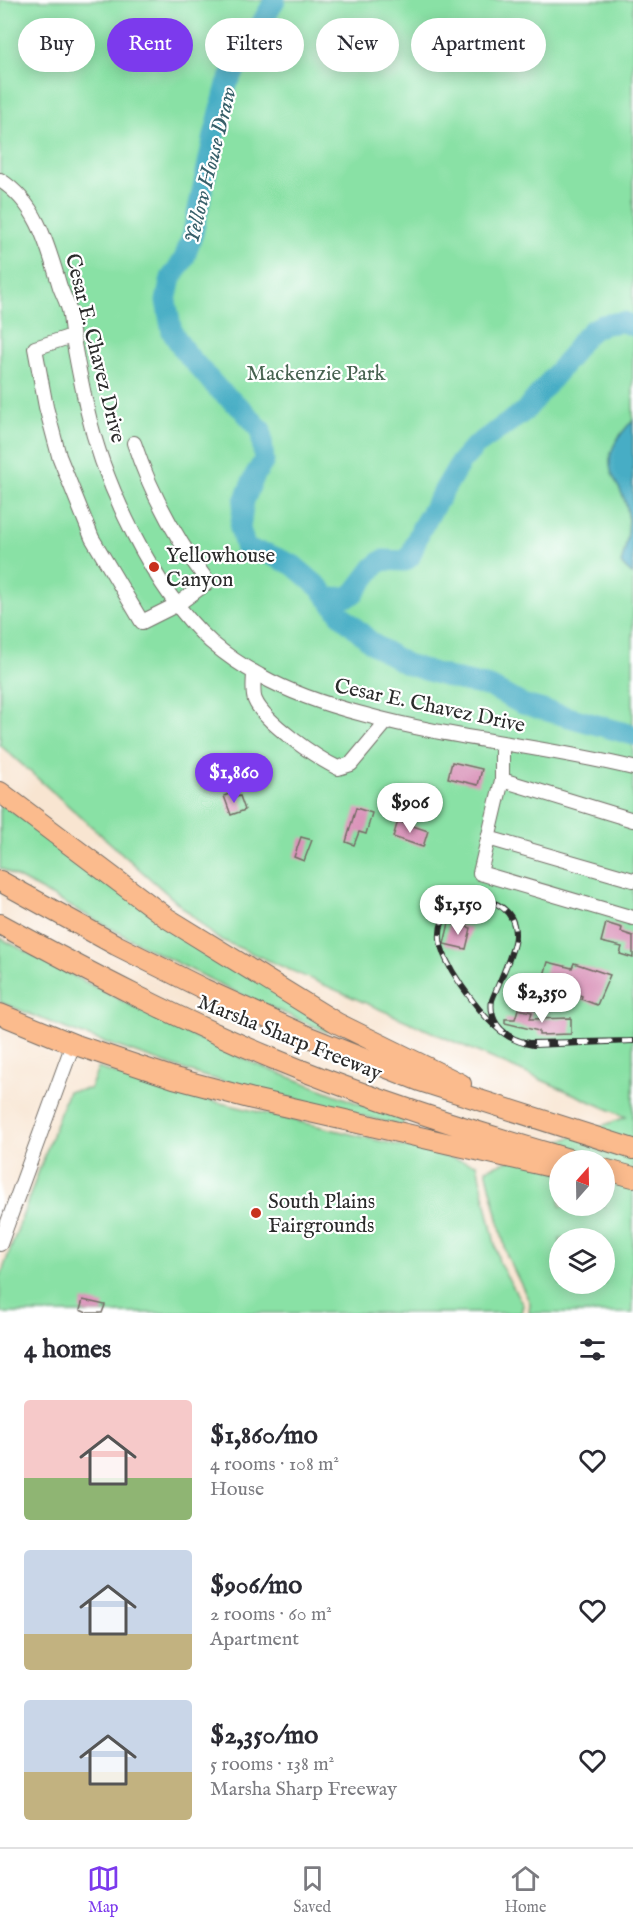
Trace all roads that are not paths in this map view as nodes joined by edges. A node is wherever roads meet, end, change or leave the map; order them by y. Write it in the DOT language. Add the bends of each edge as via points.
graph roads {
  1 [pos="0,180"];
  2 [pos="72,336"];
  3 [pos="134,443"];
  4 [pos="178,604"];
  5 [pos="254,672"];
  6 [pos="387,721"];
  7 [pos="502,744"];
  8 [pos="633,768"];
  9 [pos="502,780"];
  10 [pos="0,792"];
  11 [pos="633,820"];
  12 [pos="488,838"];
  13 [pos="633,880"];
  14 [pos="0,881"];
  15 [pos="633,918"];
  16 [pos="0,924"];
  17 [pos="0,1014"];
  18 [pos="73,1044"];
  19 [pos="523,1115"];
  20 [pos="633,1149"];
  21 [pos="549,1153"];
  22 [pos="549,1166"];
  23 [pos="615,1172"];
  24 [pos="615,1177"];
  25 [pos="633,1178"];
  26 [pos="0,1244"];
  1 -- 2 [label="street, Cesar E. Chavez Drive" via="18,195 43,231 69,311"];
  2 -- 4 [label="street, Cesar E. Chavez Drive" via="88,412 114,490 143,552"];
  2 -- 4 [label="street" via="35,348 63,466 92,538 142,622"];
  3 -- 4 [label="street" via="168,523 208,582"];
  4 -- 5 [label="street, Cesar E. Chavez Drive" via="211,641"];
  5 -- 6 [label="street, Cesar E. Chavez Drive" via="309,698"];
  5 -- 6 [label="street" via="255,700 269,719 338,768 351,764"];
  6 -- 7 [label="street, Cesar E. Chavez Drive"];
  7 -- 8 [label="street, Cesar E. Chavez Drive"];
  7 -- 9 [label="street"];
  9 -- 11 [label="street"];
  9 -- 12 [label="street"];
  10 -- 19 [label="highway" via="177,924 337,1023"];
  12 -- 13 [label="street"];
  12 -- 15 [label="street" via="480,873"];
  14 -- 19 [label="highway, Marsha Sharp Freeway" via="116,945 309,1037 420,1081"];
  16 -- 21 [label="highway, Marsha Sharp Freeway" via="110,983 274,1059 382,1101"];
  17 -- 18 [label="highway"];
  18 -- 22 [label="highway" via="174,1078 253,1099"];
  18 -- 26 [label="street"];
  19 -- 20 [label="highway"];
  23 -- 25 [label="highway"];
  24 -- 25 [label="highway"];
}
